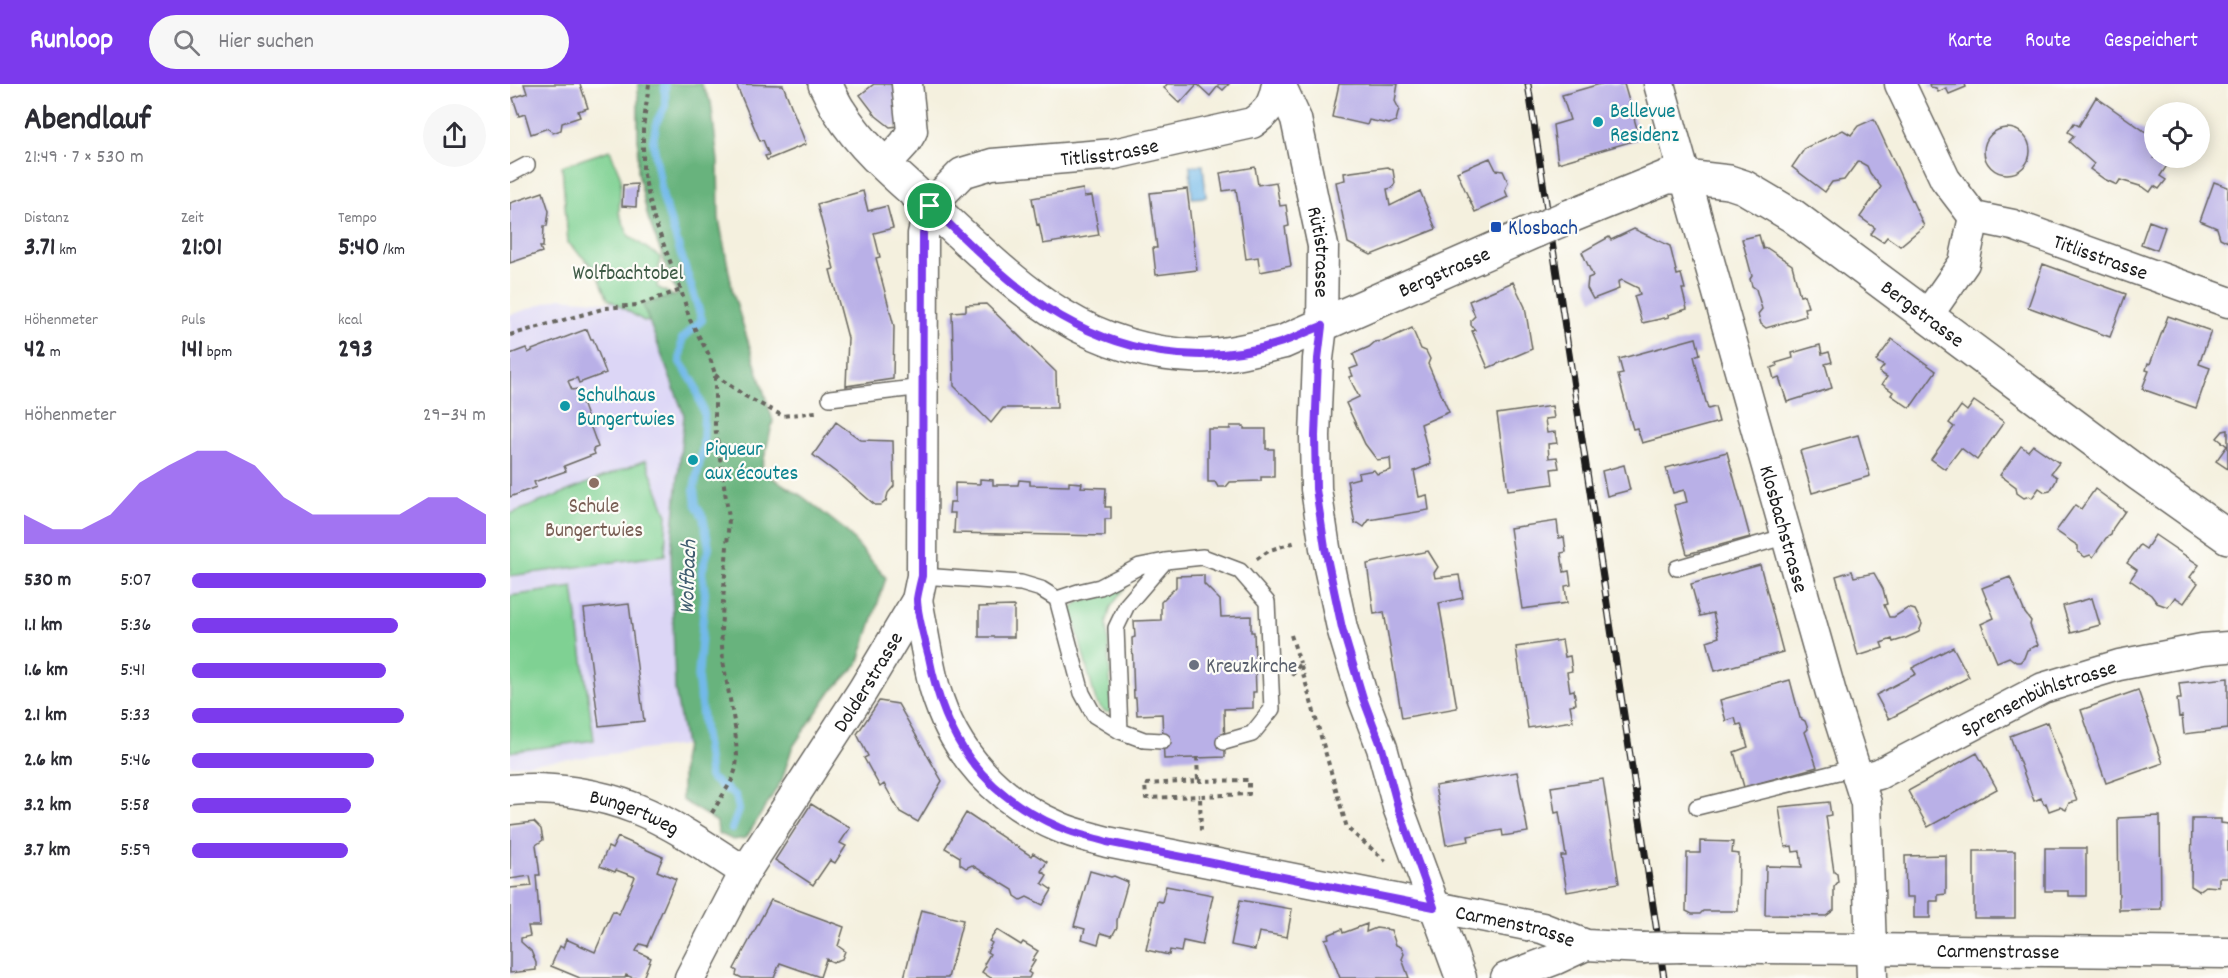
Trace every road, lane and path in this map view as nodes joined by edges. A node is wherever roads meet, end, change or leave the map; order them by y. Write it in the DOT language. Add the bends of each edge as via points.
graph roads {
  1 [pos="649,84"];
  2 [pos="825,84"];
  3 [pos="907,84"];
  4 [pos="1278,84"];
  5 [pos="1659,84"];
  6 [pos="1900,84"];
  7 [pos="527,165"];
  8 [pos="885,165"];
  9 [pos="510,174"];
  10 [pos="1685,177"];
  11 [pos="930,206"];
  12 [pos="1974,217"];
  13 [pos="681,290"];
  14 [pos="2228,302"];
  15 [pos="1928,316"];
  16 [pos="1322,326"];
  17 [pos="510,335"];
  18 [pos="923,387"];
  19 [pos="830,398"];
  20 [pos="1787,536"];
  21 [pos="2228,537"];
  22 [pos="1290,543"];
  23 [pos="1270,550"];
  24 [pos="1165,561"];
  25 [pos="1677,568"];
  26 [pos="919,588"];
  27 [pos="1057,599"];
  28 [pos="2228,647"];
  29 [pos="1289,681"];
  30 [pos="1120,731"];
  31 [pos="1163,741"];
  32 [pos="1224,742"];
  33 [pos="1197,758"];
  34 [pos="1857,771"];
  35 [pos="1198,781"];
  36 [pos="510,790"];
  37 [pos="1200,796"];
  38 [pos="1697,807"];
  39 [pos="706,822"];
  40 [pos="1201,826"];
  41 [pos="1386,861"];
  42 [pos="745,872"];
  43 [pos="1434,907"];
  44 [pos="1586,945"];
  45 [pos="2228,953"];
  46 [pos="1871,964"];
  47 [pos="690,978"];
  48 [pos="1461,978"];
  49 [pos="1506,978"];
  1 -- 13 [label="path" via="643,171 654,219"];
  2 -- 8 [label="main road, Bergstrasse" via="861,141"];
  3 -- 8 [label="street" via="912,131"];
  4 -- 11 [label="street, Titlisstrasse" via="1267,112 1251,123 1114,154 992,164 962,173"];
  4 -- 16 [label="street, Rütistrasse" via="1296,119 1323,246"];
  5 -- 10 [label="street, Klosbachstrasse"];
  6 -- 12 [label="street" via="1945,179"];
  7 -- 9 [label="lane"];
  8 -- 11 [label="main road, Bergstrasse"];
  10 -- 15 [label="main road, Bergstrasse" via="1744,187 1793,216"];
  10 -- 16 [label="main road, Bergstrasse, bridge" via="1667,177 1568,217"];
  10 -- 20 [label="street, Klosbachstrasse"];
  11 -- 16 [label="main road, Bergstrasse" via="1046,308 1100,337 1156,352 1199,356 1283,342"];
  11 -- 18 [label="street" via="923,234"];
  12 -- 14 [label="street, Titlisstrasse" via="2013,225"];
  12 -- 15 [label="street" via="1964,263"];
  13 -- 17 [label="path" via="637,305 606,308"];
  13 -- 39 [label="path" via="715,374 716,426 729,519 721,630 737,756 732,780"];
  15 -- 21 [label="main road, Bergstrasse"];
  16 -- 43 [label="street, Rütistrasse" via="1315,436 1316,489 1325,548 1342,628 1363,698"];
  18 -- 19 [label="lane"];
  18 -- 26 [label="street"];
  20 -- 25 [label="lane"];
  20 -- 34 [label="street, Klosbachstrasse"];
  22 -- 23 [label="path"];
  24 -- 27 [label="lane" via="1140,566 1100,587"];
  24 -- 30 [label="lane" via="1127,605 1116,628"];
  24 -- 32 [label="lane" via="1203,557 1240,571 1267,602 1272,709 1252,734"];
  26 -- 27 [label="lane" via="1021,583"];
  26 -- 42 [label="street, Dolderstrasse" via="863,690"];
  26 -- 43 [label="street, Carmenstrasse" via="935,688 945,717 982,776 1011,801 1059,828 1107,842"];
  27 -- 30 [label="lane" via="1082,693 1094,715"];
  28 -- 34 [label="street, Sprensenbühlstrasse" via="2119,665 2043,688 1879,774"];
  29 -- 41 [label="path" via="1300,663 1347,828"];
  30 -- 31 [label="lane" via="1144,740"];
  33 -- 35 [label="path"];
  34 -- 38 [label="lane" via="1838,772"];
  34 -- 46 [label="street, Klosbachstrasse" via="1868,821"];
  35 -- 37 [label="path" via="1249,780 1249,794"];
  35 -- 37 [label="path" via="1145,784 1146,798"];
  36 -- 42 [label="street, Bungertweg" via="581,793 637,809"];
  37 -- 40 [label="path"];
  42 -- 47 [label="street, Dolderstrasse"];
  43 -- 44 [label="street, Carmenstrasse" via="1542,928"];
  43 -- 48 [label="street, Rütistrasse"];
  44 -- 46 [label="street, Carmenstrasse, bridge" via="1682,947"];
  44 -- 49 [label="street"];
  45 -- 46 [label="street, Carmenstrasse"];
}
